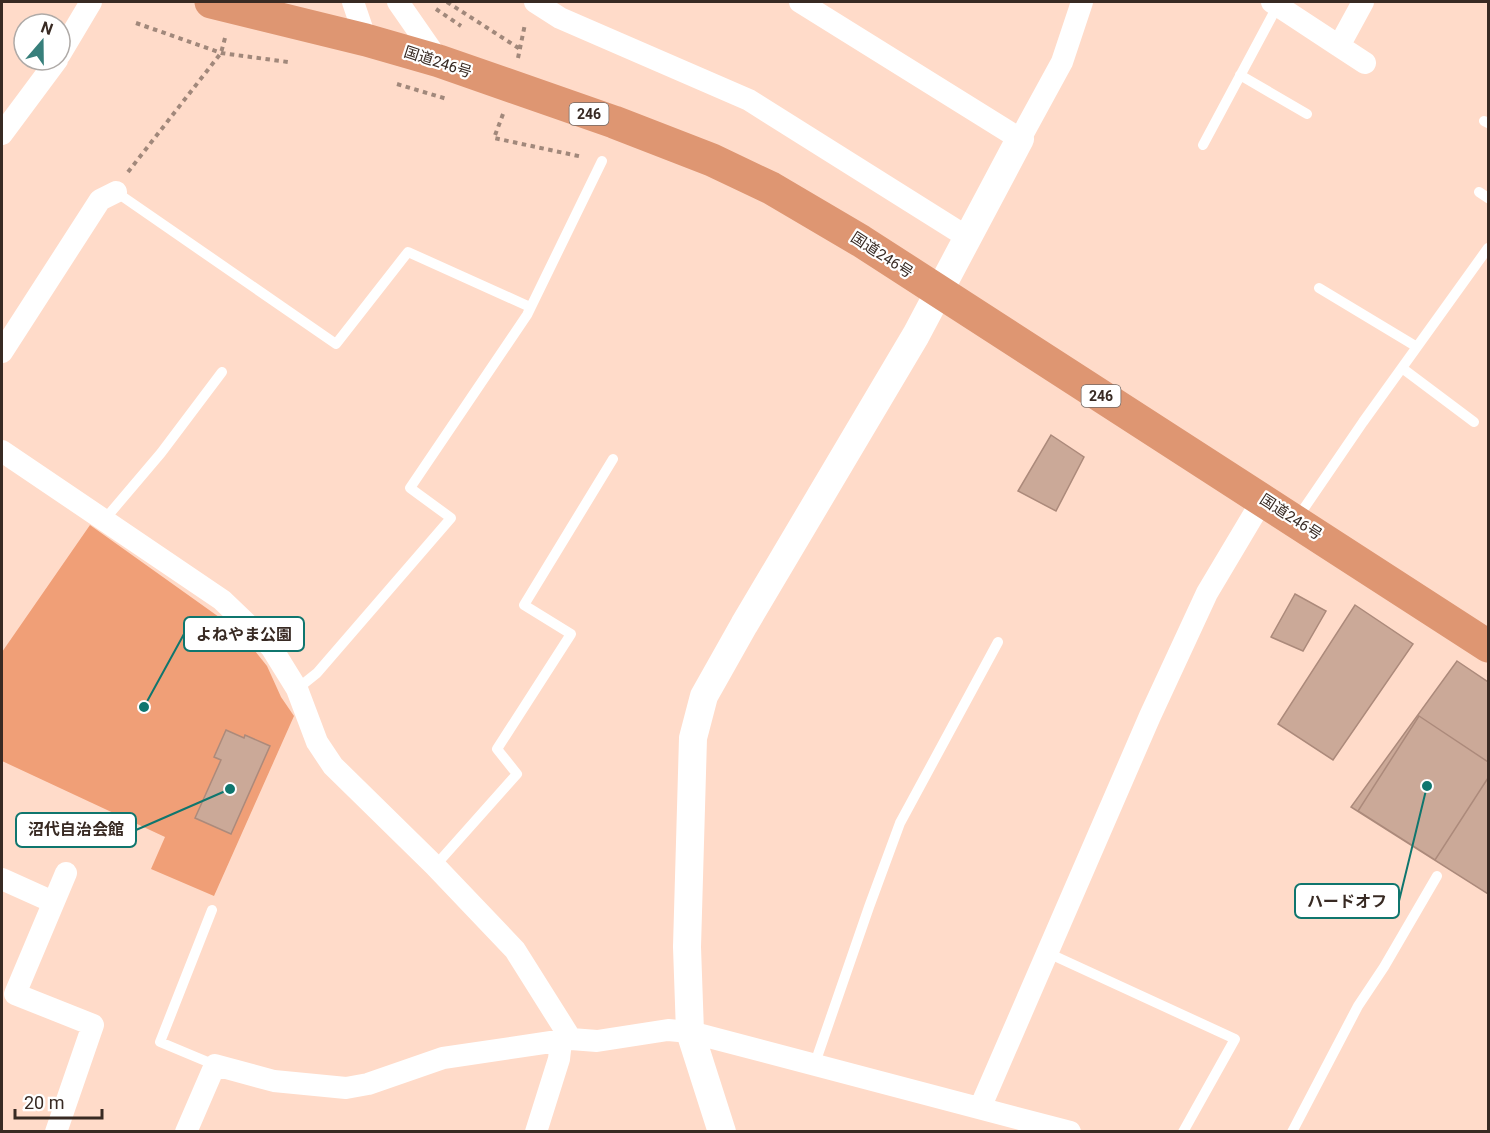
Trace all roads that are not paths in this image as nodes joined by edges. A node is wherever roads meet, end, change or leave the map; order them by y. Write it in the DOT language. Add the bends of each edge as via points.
graph roads {
  1 [pos="91,2"];
  2 [pos="211,2"];
  3 [pos="354,2"];
  4 [pos="398,2"];
  5 [pos="535,2"];
  6 [pos="800,2"];
  7 [pos="1082,2"];
  8 [pos="1363,2"];
  9 [pos="1275,3"];
  10 [pos="72,34"];
  11 [pos="366,40"];
  12 [pos="1339,46"];
  13 [pos="440,62"];
  14 [pos="1365,63"];
  15 [pos="48,72"];
  16 [pos="1240,75"];
  17 [pos="1307,114"];
  18 [pos="2,134"];
  19 [pos="1020,139"];
  20 [pos="1203,145"];
  21 [pos="602,161"];
  22 [pos="116,192"];
  23 [pos="967,237"];
  24 [pos="1488,248"];
  25 [pos="1319,288"];
  26 [pos="939,292"];
  27 [pos="530,307"];
  28 [pos="1417,347"];
  29 [pos="2,352"];
  30 [pos="1402,368"];
  31 [pos="222,372"];
  32 [pos="1474,422"];
  33 [pos="2,451"];
  34 [pos="613,459"];
  35 [pos="1263,499"];
  36 [pos="105,519"];
  37 [pos="1296,520"];
  38 [pos="998,642"];
  39 [pos="1488,646"];
  40 [pos="297,689"];
  41 [pos="435,866"];
  42 [pos="66,873"];
  43 [pos="1437,876"];
  44 [pos="2,879"];
  45 [pos="53,902"];
  46 [pos="212,910"];
  47 [pos="1048,953"];
  48 [pos="690,1032"];
  49 [pos="566,1040"];
  50 [pos="815,1063"];
  51 [pos="215,1065"];
  52 [pos="980,1108"];
  53 [pos="56,1131"];
  54 [pos="186,1131"];
  55 [pos="536,1131"];
  56 [pos="722,1131"];
  57 [pos="1070,1131"];
  58 [pos="1183,1131"];
  59 [pos="1292,1131"];
  1 -- 10 [label="street"];
  2 -- 11 [label="highway, 国道246号 / 246"];
  3 -- 11 [label="street"];
  4 -- 13 [label="street"];
  5 -- 23 [label="street" via="560,18 749,100"];
  6 -- 19 [label="street"];
  7 -- 19 [label="street" via="1062,62"];
  8 -- 12 [label="street"];
  9 -- 12 [label="street"];
  9 -- 16 [label="lane"];
  11 -- 13 [label="highway, 国道246号 / 246"];
  12 -- 14 [label="street"];
  13 -- 26 [label="highway, 国道246号 / 246" via="712,160 771,188"];
  15 -- 18 [label="street"];
  16 -- 17 [label="lane"];
  16 -- 20 [label="lane"];
  19 -- 23 [label="street"];
  21 -- 27 [label="lane"];
  22 -- 27 [label="lane" via="336,344 408,252"];
  22 -- 29 [label="street" via="100,200"];
  23 -- 26 [label="street"];
  24 -- 28 [label="lane"];
  25 -- 28 [label="lane"];
  26 -- 35 [label="highway, 国道246号 / 246"];
  26 -- 48 [label="street" via="704,696 693,738 687,947"];
  27 -- 40 [label="lane" via="410,488 451,518 316,673"];
  28 -- 30 [label="lane"];
  30 -- 32 [label="lane"];
  30 -- 37 [label="lane"];
  31 -- 36 [label="lane"];
  33 -- 36 [label="street"];
  34 -- 41 [label="lane" via="524,605 571,634 497,749 517,774"];
  35 -- 37 [label="highway, 国道246号 / 246"];
  35 -- 47 [label="street" via="1208,593 1150,716"];
  36 -- 40 [label="street" via="222,600 271,646"];
  37 -- 39 [label="highway, 国道246号 / 246"];
  38 -- 50 [label="lane" via="900,823"];
  40 -- 41 [label="street" via="317,742 333,766"];
  41 -- 49 [label="street" via="515,950"];
  42 -- 45 [label="street"];
  43 -- 59 [label="lane" via="1358,1006"];
  44 -- 45 [label="street"];
  45 -- 53 [label="street" via="15,994 93,1025"];
  46 -- 51 [label="lane" via="160,1042"];
  47 -- 52 [label="street"];
  47 -- 58 [label="lane" via="1235,1039"];
  48 -- 49 [label="street" via="668,1030 597,1041"];
  48 -- 50 [label="street"];
  48 -- 56 [label="street"];
  49 -- 51 [label="street" via="443,1058 345,1088 274,1081"];
  49 -- 55 [label="street"];
  50 -- 52 [label="street"];
  51 -- 54 [label="street"];
  52 -- 57 [label="street"];
}
